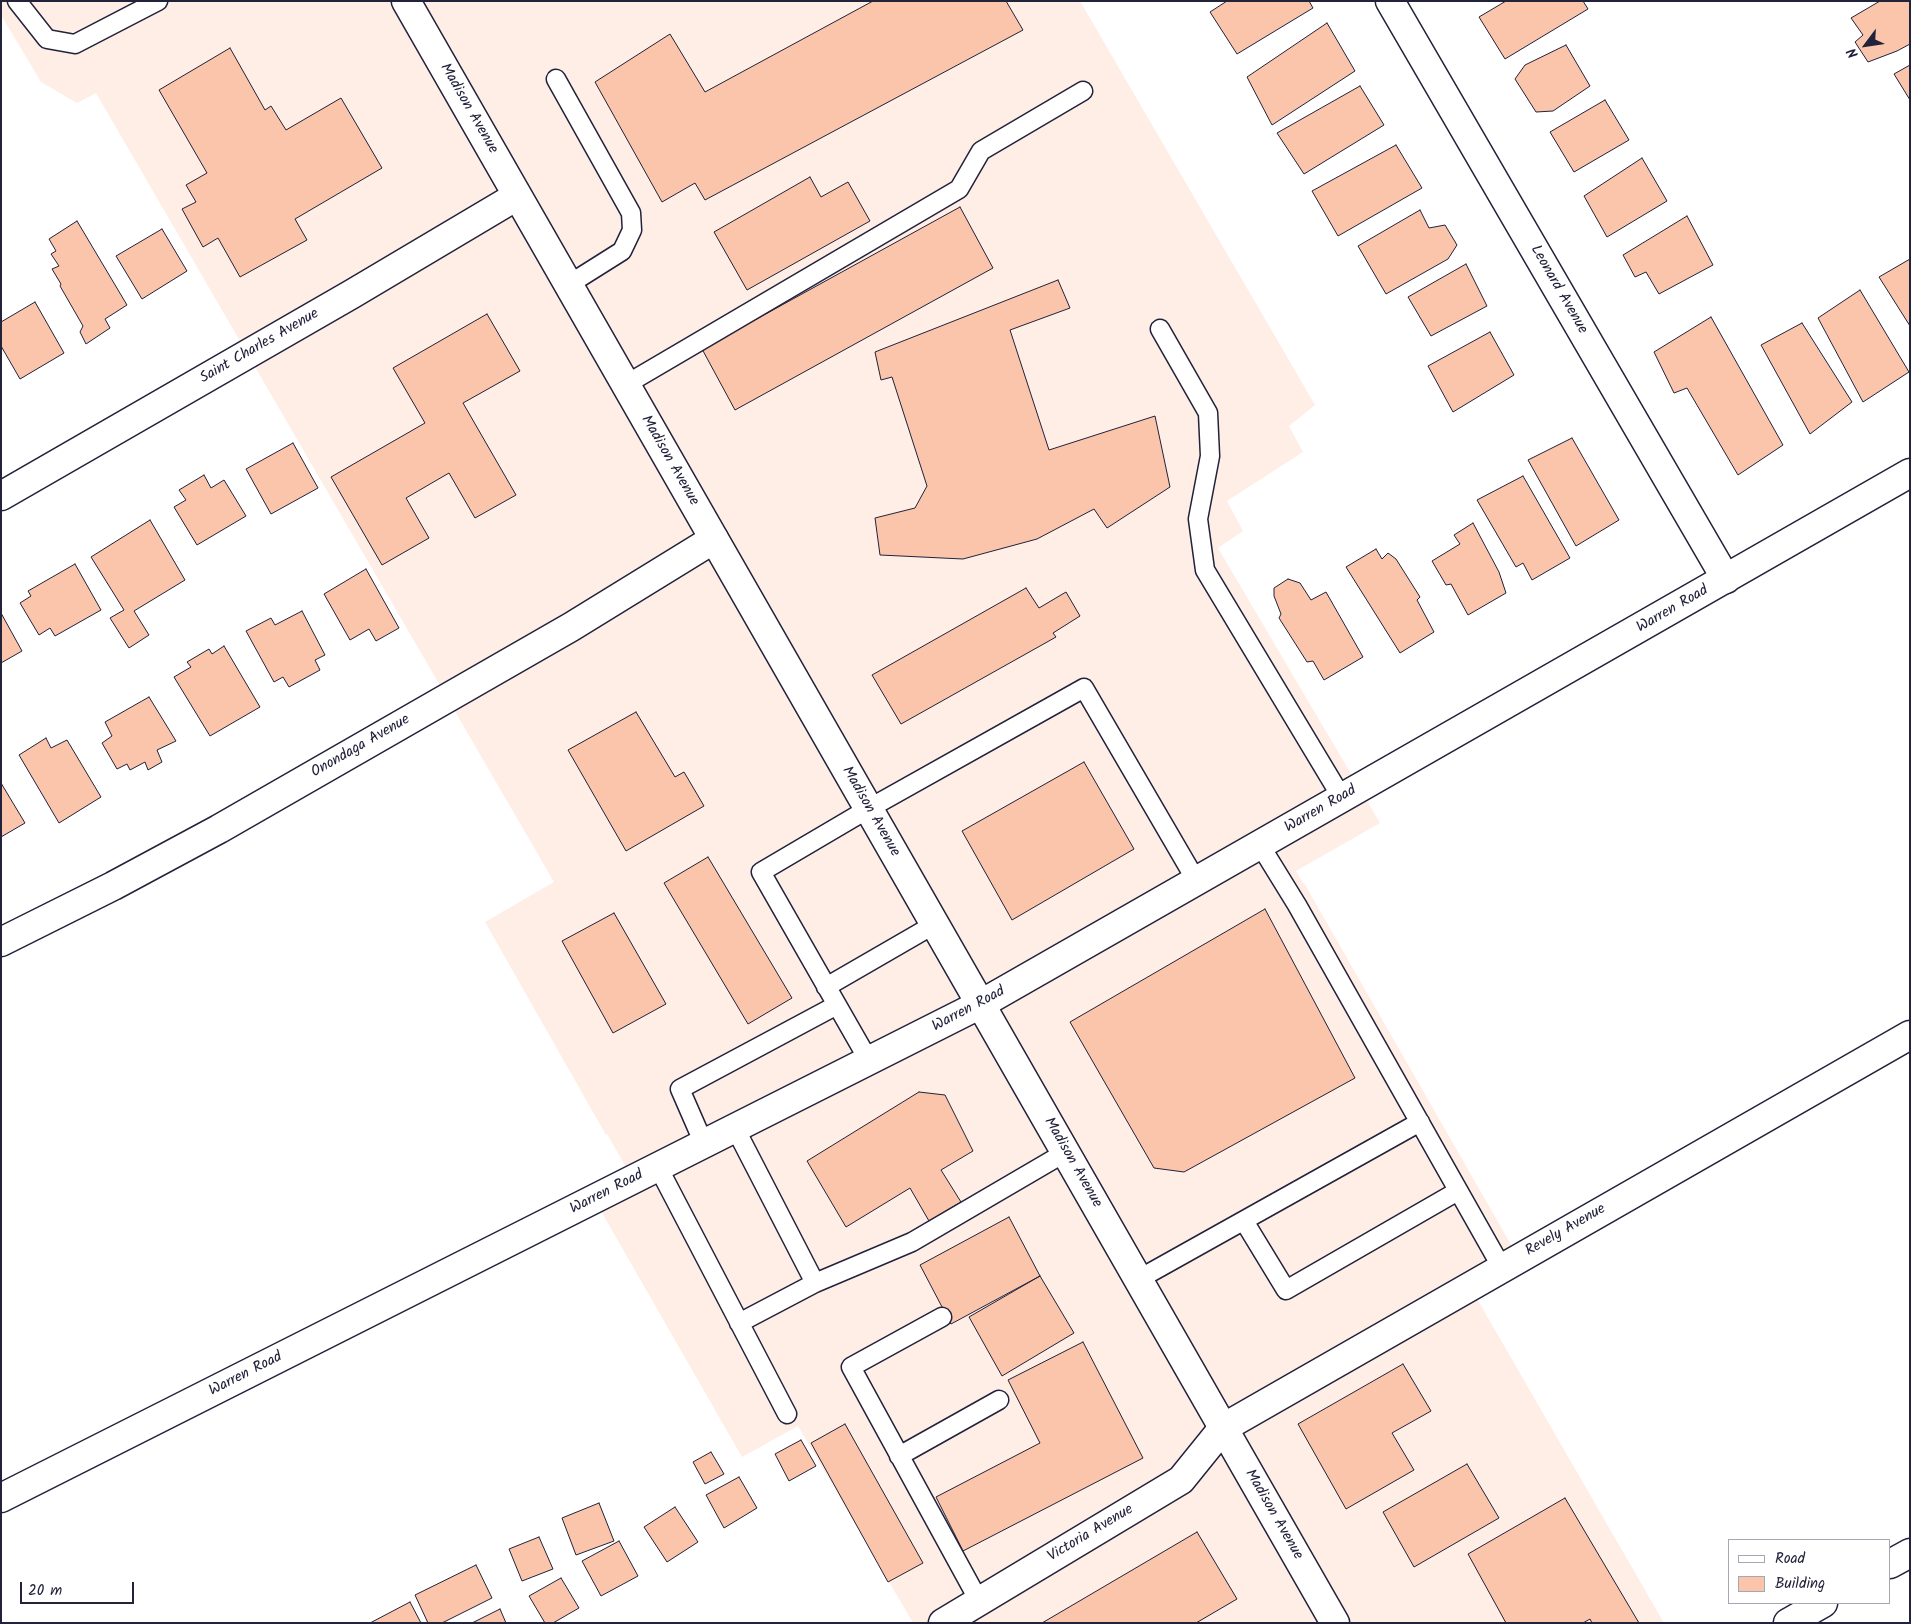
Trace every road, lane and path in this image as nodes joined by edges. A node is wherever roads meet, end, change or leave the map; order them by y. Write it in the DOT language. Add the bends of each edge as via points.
graph roads {
  1 [pos="17,1"];
  2 [pos="158,1"];
  3 [pos="406,1"];
  4 [pos="1390,1"];
  5 [pos="556,79"];
  6 [pos="1083,91"];
  7 [pos="517,196"];
  8 [pos="568,285"];
  9 [pos="1160,329"];
  10 [pos="625,384"];
  11 [pos="1910,473"];
  12 [pos="1,496"];
  13 [pos="714,539"];
  14 [pos="1726,579"];
  15 [pos="1342,798"];
  16 [pos="868,809"];
  17 [pos="1260,845"];
  18 [pos="1197,882"];
  19 [pos="934,924"];
  20 [pos="1,942"];
  21 [pos="826,987"];
  22 [pos="981,1004"];
  23 [pos="837,1006"];
  24 [pos="1910,1035"];
  25 [pos="869,1061"];
  26 [pos="1420,1122"];
  27 [pos="735,1128"];
  28 [pos="704,1144"];
  29 [pos="1066,1152"];
  30 [pos="658,1167"];
  31 [pos="1458,1191"];
  32 [pos="1244,1221"];
  33 [pos="1502,1268"];
  34 [pos="1138,1279"];
  35 [pos="815,1283"];
  36 [pos="942,1317"];
  37 [pos="739,1323"];
  38 [pos="999,1400"];
  39 [pos="787,1414"];
  40 [pos="1223,1428"];
  41 [pos="899,1456"];
  42 [pos="1,1498"];
  43 [pos="1910,1552"];
  44 [pos="1891,1563"];
  45 [pos="979,1601"];
  46 [pos="1821,1604"];
  47 [pos="943,1623"];
  48 [pos="1335,1623"];
  49 [pos="1788,1623"];
  1 -- 2 [label="lane" via="47,39 75,44"];
  3 -- 7 [label="main road, Madison Avenue"];
  4 -- 14 [label="main road, Leonard Avenue"];
  5 -- 8 [label="lane" via="631,213 632,230 622,251"];
  6 -- 10 [label="lane" via="981,151 959,189"];
  7 -- 8 [label="main road, Madison Avenue"];
  7 -- 12 [label="main road, Saint Charles Avenue"];
  8 -- 10 [label="main road, Madison Avenue"];
  9 -- 15 [label="lane" via="1208,414 1210,456 1198,519 1205,570"];
  10 -- 13 [label="main road, Madison Avenue"];
  11 -- 14 [label="main road, Warren Road"];
  13 -- 16 [label="main road, Madison Avenue"];
  13 -- 20 [label="main road, Onondaga Avenue" via="571,627 228,824"];
  14 -- 15 [label="main road, Warren Road"];
  15 -- 17 [label="main road, Warren Road"];
  16 -- 18 [label="lane" via="1084,688"];
  16 -- 19 [label="main road, Madison Avenue"];
  16 -- 21 [label="lane" via="762,872"];
  17 -- 18 [label="main road, Warren Road"];
  17 -- 26 [label="lane"];
  18 -- 22 [label="main road, Warren Road"];
  19 -- 21 [label="lane"];
  19 -- 22 [label="main road, Madison Avenue"];
  21 -- 23 [label="lane"];
  22 -- 25 [label="main road, Warren Road"];
  22 -- 29 [label="main road, Madison Avenue"];
  23 -- 25 [label="lane"];
  23 -- 28 [label="lane" via="680,1089"];
  24 -- 33 [label="main road, Revely Avenue"];
  25 -- 27 [label="main road, Warren Road"];
  26 -- 31 [label="lane"];
  26 -- 32 [label="lane"];
  27 -- 28 [label="main road, Warren Road"];
  27 -- 35 [label="lane"];
  28 -- 30 [label="main road, Warren Road"];
  29 -- 34 [label="main road, Madison Avenue"];
  29 -- 35 [label="lane" via="912,1242"];
  30 -- 37 [label="lane"];
  30 -- 42 [label="main road, Warren Road"];
  31 -- 32 [label="lane" via="1286,1290"];
  31 -- 33 [label="lane"];
  32 -- 34 [label="lane"];
  33 -- 40 [label="main road, Revely Avenue"];
  34 -- 40 [label="main road, Madison Avenue"];
  35 -- 37 [label="lane"];
  36 -- 41 [label="lane" via="851,1367"];
  37 -- 39 [label="lane"];
  38 -- 41 [label="lane"];
  40 -- 45 [label="main road, Victoria Avenue" via="1181,1480"];
  40 -- 48 [label="main road, Madison Avenue"];
  41 -- 45 [label="lane"];
  43 -- 44 [label="main road"];
  45 -- 47 [label="main road, Victoria Avenue"];
  46 -- 49 [label="main road"];
}
